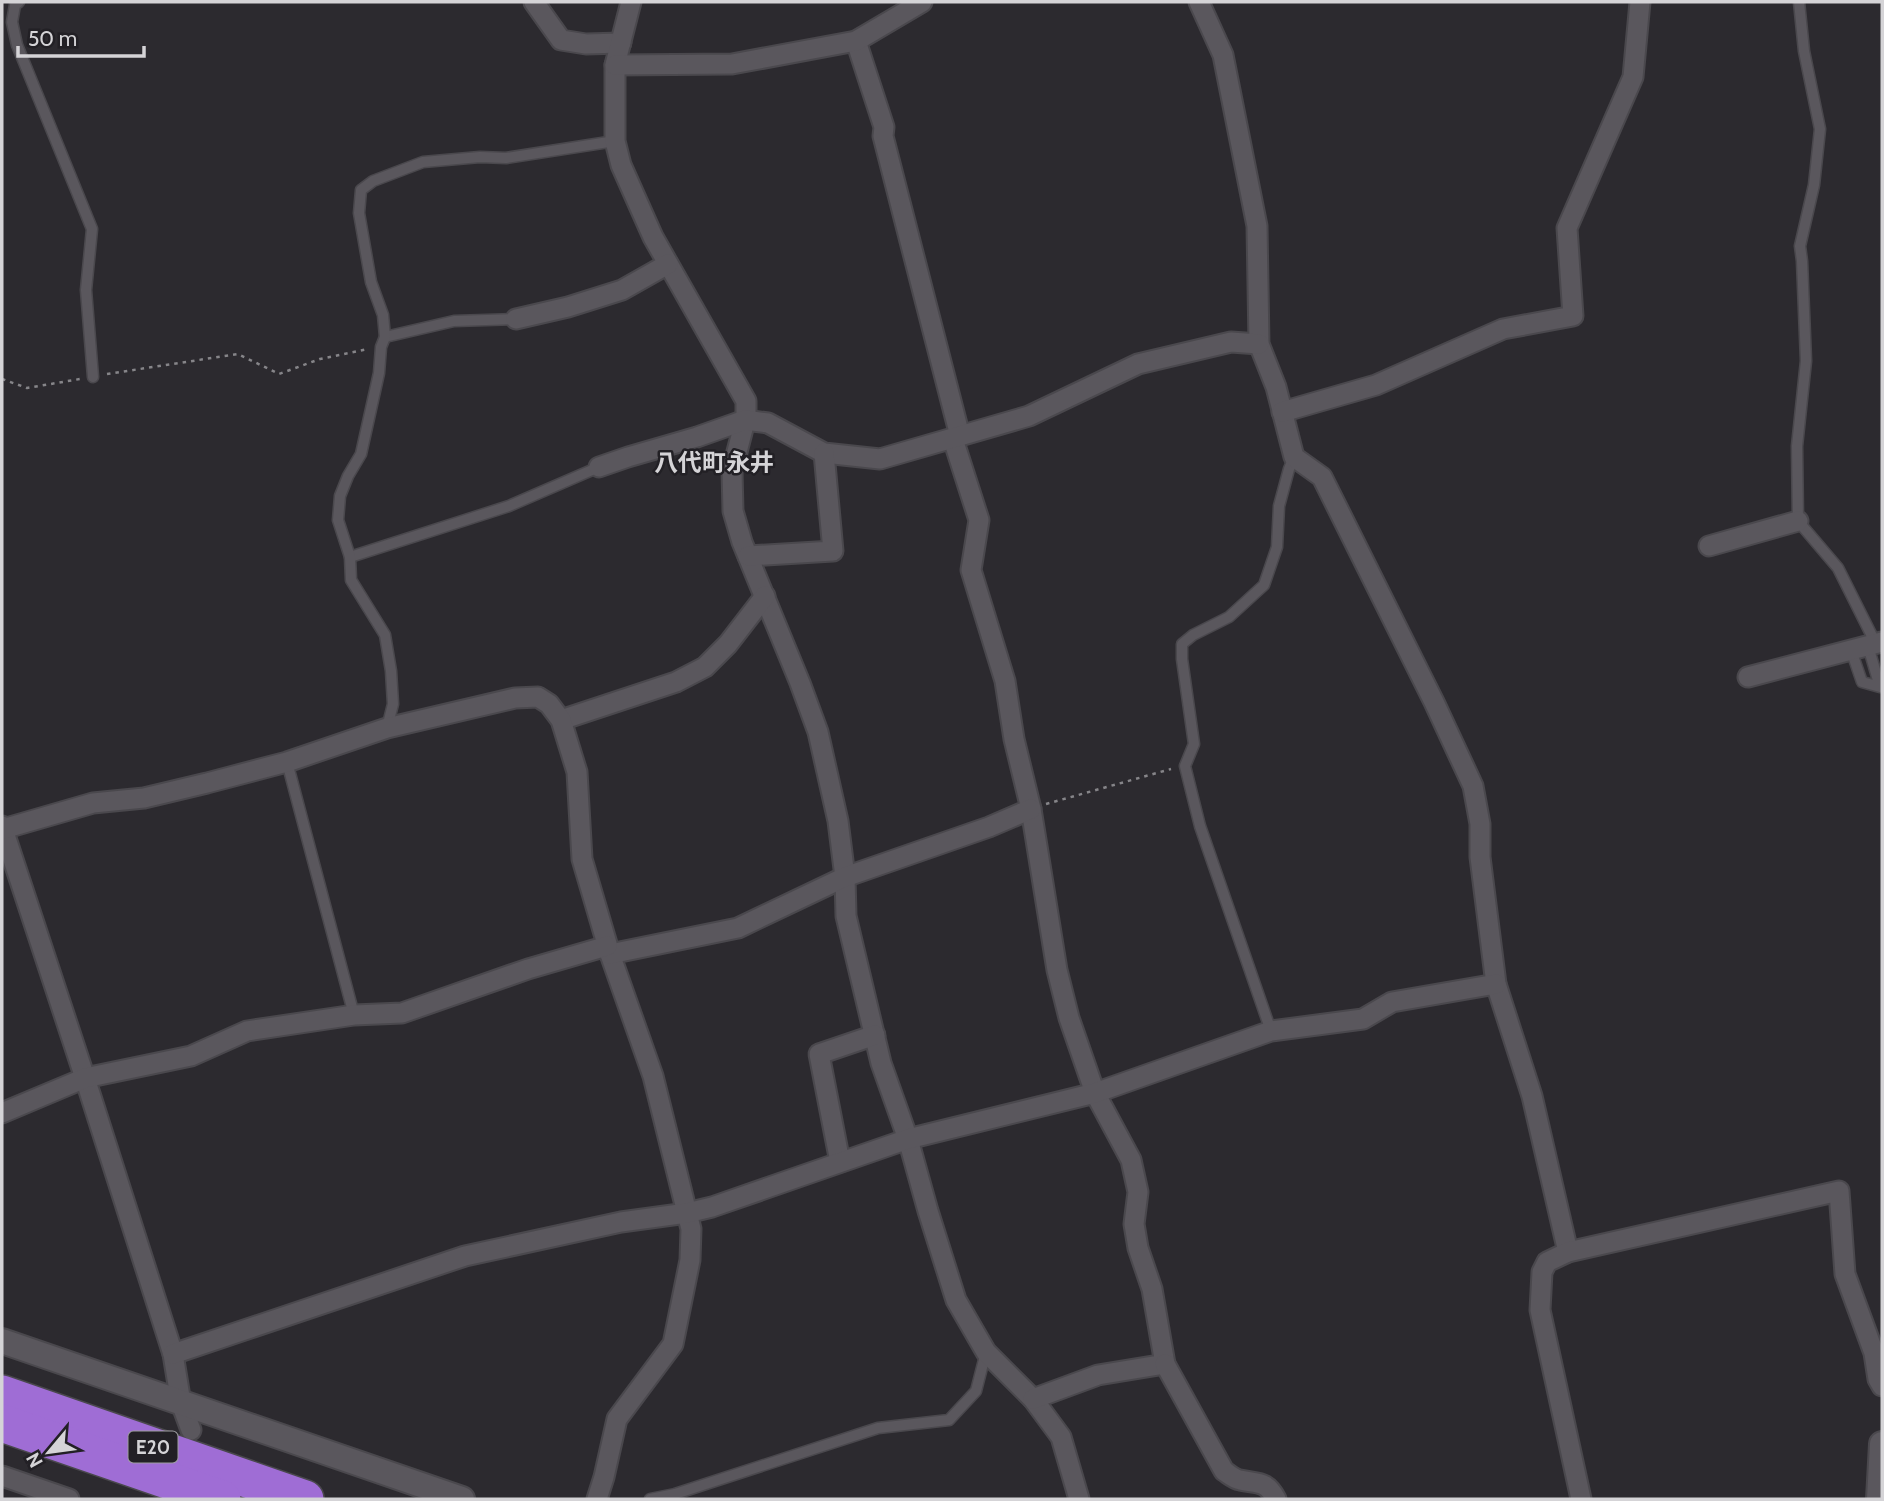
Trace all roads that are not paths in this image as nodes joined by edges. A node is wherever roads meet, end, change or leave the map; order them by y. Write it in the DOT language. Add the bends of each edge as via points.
graph roads {
  1 [pos="19,2"];
  2 [pos="534,2"];
  3 [pos="631,2"];
  4 [pos="922,2"];
  5 [pos="1199,2"];
  6 [pos="1640,2"];
  7 [pos="1799,2"];
  8 [pos="856,41"];
  9 [pos="621,43"];
  10 [pos="615,65"];
  11 [pos="615,141"];
  12 [pos="668,264"];
  13 [pos="516,319"];
  14 [pos="383,342"];
  15 [pos="1259,344"];
  16 [pos="93,377"];
  17 [pos="1282,412"];
  18 [pos="745,419"];
  19 [pos="957,437"];
  20 [pos="824,453"];
  21 [pos="1294,457"];
  22 [pos="599,467"];
  23 [pos="1798,521"];
  24 [pos="1709,546"];
  25 [pos="748,556"];
  26 [pos="350,557"];
  27 [pos="765,596"];
  28 [pos="1869,645"];
  29 [pos="1748,677"];
  30 [pos="561,720"];
  31 [pos="387,729"];
  32 [pos="287,762"];
  33 [pos="1031,808"];
  34 [pos="2,828"];
  35 [pos="845,877"];
  36 [pos="609,950"];
  37 [pos="1496,984"];
  38 [pos="354,1015"];
  39 [pos="1271,1031"];
  40 [pos="875,1035"];
  41 [pos="85,1078"];
  42 [pos="1096,1093"];
  43 [pos="2,1113"];
  44 [pos="908,1139"];
  45 [pos="840,1162"];
  46 [pos="687,1213"];
  47 [pos="1568,1252"];
  48 [pos="2,1341"];
  49 [pos="986,1352"];
  50 [pos="173,1354"];
  51 [pos="1165,1364"];
  52 [pos="1882,1386"];
  53 [pos="2,1394"];
  54 [pos="1034,1399"];
  55 [pos="181,1403"];
  56 [pos="2,1423"];
  57 [pos="191,1430"];
  58 [pos="1882,1444"];
  59 [pos="2,1476"];
  60 [pos="69,1499"];
  61 [pos="222,1499"];
  62 [pos="305,1499"];
  63 [pos="462,1499"];
  64 [pos="597,1499"];
  65 [pos="650,1499"];
  66 [pos="1079,1499"];
  67 [pos="1276,1499"];
  68 [pos="1581,1499"];
  69 [pos="1879,1499"];
  1 -- 16 [label="lane" via="12,22 17,45 92,229 86,290"];
  2 -- 9 [label="street" via="561,40"];
  3 -- 9 [label="street"];
  4 -- 8 [label="street"];
  5 -- 15 [label="street" via="1223,55 1257,226"];
  6 -- 17 [label="street" via="1633,78 1567,228 1573,316 1503,329 1376,385"];
  7 -- 23 [label="lane" via="1820,129 1814,185 1800,246 1806,361 1797,446"];
  8 -- 10 [label="street" via="733,64"];
  8 -- 19 [label="street" via="884,127"];
  9 -- 10 [label="street"];
  10 -- 11 [label="street"];
  11 -- 12 [label="street" via="621,165"];
  11 -- 14 [label="lane" via="506,158 423,162 361,190 359,213 371,282 383,315"];
  12 -- 13 [label="street" via="622,289"];
  12 -- 18 [label="street" via="746,401"];
  13 -- 14 [label="lane" via="454,321"];
  14 -- 26 [label="lane" via="361,454 340,496 338,520"];
  15 -- 17 [label="street"];
  15 -- 19 [label="street" via="1231,342 1138,364 1029,416"];
  17 -- 21 [label="street"];
  18 -- 20 [label="street" via="768,423"];
  18 -- 22 [label="street"];
  18 -- 25 [label="street" via="732,471 733,511"];
  19 -- 20 [label="street" via="880,459"];
  19 -- 33 [label="street" via="979,520 971,570 1004,681"];
  20 -- 25 [label="street" via="833,551"];
  21 -- 37 [label="street" via="1322,477 1473,786"];
  21 -- 39 [label="lane" via="1279,506 1277,547 1264,585 1229,617 1182,644 1194,744 1185,766 1200,826"];
  22 -- 26 [label="lane" via="509,506"];
  23 -- 24 [label="street"];
  23 -- 28 [label="lane" via="1838,568"];
  25 -- 27 [label="street"];
  26 -- 31 [label="lane" via="351,580 385,635 393,704"];
  27 -- 30 [label="street" via="705,667 676,682"];
  27 -- 35 [label="street" via="818,732"];
  28 -- 29 [label="street"];
  30 -- 31 [label="street" via="550,704 527,697"];
  30 -- 36 [label="street" via="577,772 582,859"];
  31 -- 32 [label="street"];
  32 -- 34 [label="street" via="144,798 93,803"];
  32 -- 38 [label="lane"];
  33 -- 35 [label="street"];
  33 -- 42 [label="street" via="1057,970"];
  34 -- 41 [label="street"];
  35 -- 36 [label="street" via="738,928"];
  35 -- 40 [label="street" via="846,916"];
  36 -- 38 [label="street" via="528,969 402,1013"];
  36 -- 46 [label="street" via="653,1076"];
  37 -- 39 [label="street" via="1392,1002 1363,1019"];
  37 -- 47 [label="street" via="1532,1096"];
  38 -- 41 [label="street" via="247,1031 191,1056"];
  39 -- 42 [label="street"];
  40 -- 44 [label="street"];
  40 -- 45 [label="street" via="819,1054"];
  41 -- 43 [label="street"];
  41 -- 50 [label="street"];
  42 -- 44 [label="street"];
  42 -- 51 [label="street" via="1131,1160 1138,1192 1134,1224 1152,1289"];
  44 -- 45 [label="street"];
  44 -- 49 [label="street" via="956,1300"];
  45 -- 46 [label="street"];
  46 -- 50 [label="street" via="621,1222 465,1256"];
  46 -- 64 [label="street" via="690,1260 673,1344 617,1419"];
  47 -- 52 [label="street" via="1839,1191 1845,1274"];
  47 -- 68 [label="street" via="1547,1262 1542,1272 1540,1310"];
  48 -- 55 [label="street"];
  49 -- 54 [label="street"];
  49 -- 65 [label="lane" via="976,1391 949,1420 878,1428"];
  50 -- 55 [label="street"];
  51 -- 54 [label="street" via="1098,1375"];
  51 -- 67 [label="street" via="1224,1472 1237,1480 1263,1483"];
  53 -- 62 [label="highway, E20"];
  54 -- 66 [label="street" via="1061,1437"];
  55 -- 57 [label="street"];
  55 -- 63 [label="street"];
  56 -- 61 [label="highway, E20"];
  58 -- 69 [label="street"];
  59 -- 60 [label="street"];
}
